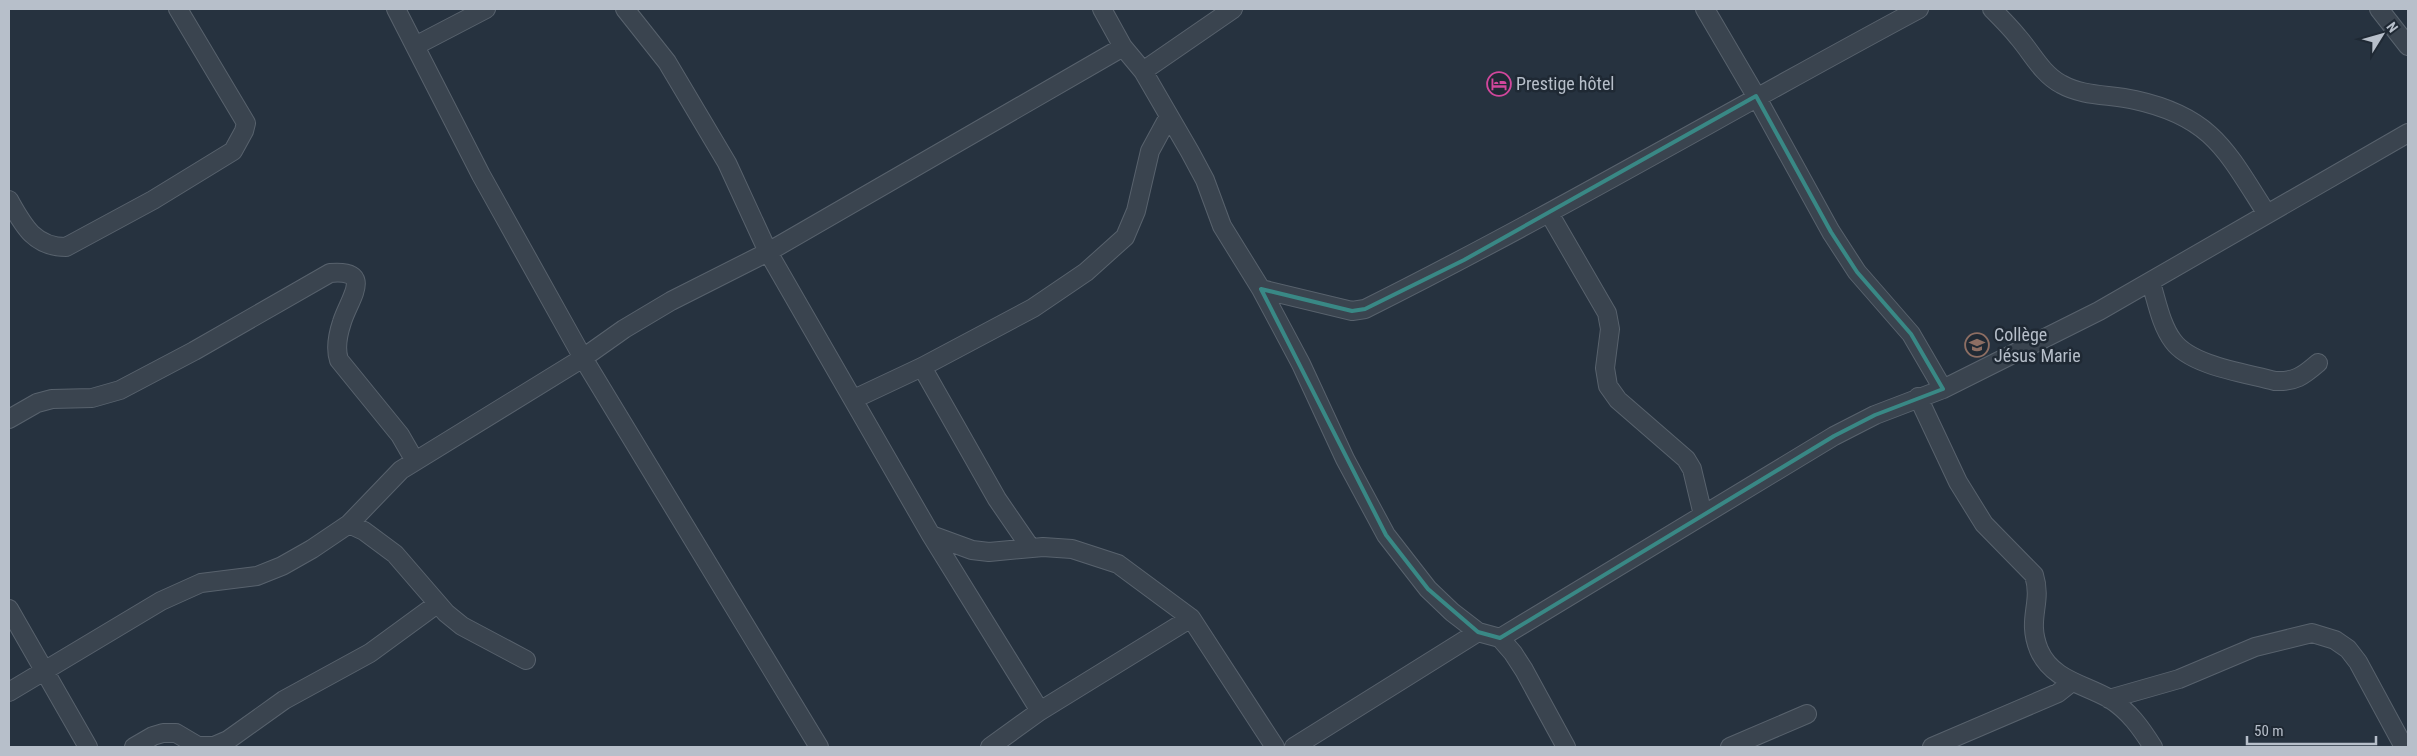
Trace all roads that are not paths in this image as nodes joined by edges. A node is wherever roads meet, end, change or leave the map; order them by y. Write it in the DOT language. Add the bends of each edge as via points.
graph roads {
  1 [pos="178,9"];
  2 [pos="396,9"];
  3 [pos="486,9"];
  4 [pos="625,9"];
  5 [pos="1102,9"];
  6 [pos="1233,9"];
  7 [pos="1705,9"];
  8 [pos="1919,9"];
  9 [pos="1992,9"];
  10 [pos="2379,9"];
  11 [pos="415,46"];
  12 [pos="2408,46"];
  13 [pos="1123,47"];
  14 [pos="1143,71"];
  15 [pos="1756,96"];
  16 [pos="1169,116"];
  17 [pos="2408,133"];
  18 [pos="9,200"];
  19 [pos="1550,213"];
  20 [pos="2267,214"];
  21 [pos="768,252"];
  22 [pos="2151,283"];
  23 [pos="1261,289"];
  24 [pos="583,358"];
  25 [pos="2318,363"];
  26 [pos="922,367"];
  27 [pos="1943,389"];
  28 [pos="1918,397"];
  29 [pos="854,399"];
  30 [pos="9,419"];
  31 [pos="415,461"];
  32 [pos="1703,515"];
  33 [pos="349,524"];
  34 [pos="931,535"];
  35 [pos="1030,547"];
  36 [pos="437,604"];
  37 [pos="9,609"];
  38 [pos="1190,618"];
  39 [pos="1478,632"];
  40 [pos="1500,638"];
  41 [pos="526,660"];
  42 [pos="43,671"];
  43 [pos="2072,682"];
  44 [pos="9,692"];
  45 [pos="2109,699"];
  46 [pos="1040,711"];
  47 [pos="1807,714"];
  48 [pos="88,747"];
  49 [pos="134,747"];
  50 [pos="819,747"];
  51 [pos="990,747"];
  52 [pos="1275,747"];
  53 [pos="1294,747"];
  54 [pos="1566,747"];
  55 [pos="1730,747"];
  56 [pos="1932,747"];
  57 [pos="2153,747"];
  58 [pos="2404,747"];
  1 -- 18 [label="street" via="246,123 233,151 66,248 35,239"];
  2 -- 11 [label="street"];
  3 -- 11 [label="street"];
  4 -- 21 [label="street" via="667,62 727,163"];
  5 -- 13 [label="street"];
  6 -- 14 [label="street"];
  7 -- 15 [label="street"];
  8 -- 15 [label="street"];
  9 -- 20 [label="street" via="2018,37 2038,66 2061,84 2089,95 2142,102 2190,118 2224,146"];
  10 -- 12 [label="street"];
  11 -- 24 [label="street"];
  13 -- 14 [label="street"];
  13 -- 21 [label="street"];
  14 -- 16 [label="street"];
  15 -- 19 [label="street"];
  15 -- 27 [label="street" via="1831,232 1858,272 1911,334"];
  16 -- 23 [label="street" via="1205,180 1222,226"];
  16 -- 26 [label="street" via="1150,151 1136,211 1125,237 1086,272 1033,308"];
  17 -- 20 [label="street"];
  19 -- 23 [label="street" via="1365,309 1352,311"];
  19 -- 32 [label="street" via="1607,313 1610,329 1606,368 1608,386 1618,400 1686,459 1692,469"];
  20 -- 22 [label="street"];
  21 -- 24 [label="street" via="672,301"];
  21 -- 29 [label="street"];
  22 -- 25 [label="street" via="2172,340 2180,350 2195,359 2289,382 2302,377"];
  22 -- 27 [label="street"];
  23 -- 39 [label="street" via="1386,535 1428,588"];
  24 -- 31 [label="street"];
  24 -- 50 [label="street"];
  26 -- 29 [label="street"];
  26 -- 35 [label="street" via="997,499"];
  27 -- 28 [label="street"];
  28 -- 32 [label="street" via="1834,436"];
  28 -- 43 [label="street" via="1958,482 1984,524 2034,575 2037,599 2033,634 2050,666"];
  29 -- 34 [label="street"];
  30 -- 31 [label="street" via="37,403 52,399 92,398 120,390 194,352 330,273 345,271 357,283 339,332 339,360 394,428"];
  31 -- 33 [label="street" via="387,484"];
  32 -- 40 [label="street"];
  33 -- 36 [label="street" via="395,554"];
  33 -- 42 [label="street" via="282,566 256,576 201,583 168,597"];
  34 -- 35 [label="street" via="972,550 989,552"];
  34 -- 46 [label="street"];
  35 -- 38 [label="street" via="1072,549 1118,564"];
  36 -- 41 [label="street" via="462,626"];
  36 -- 49 [label="street" via="370,653 284,700 228,740 214,746 198,746 176,733 153,736"];
  37 -- 42 [label="street"];
  38 -- 46 [label="street"];
  38 -- 52 [label="street"];
  39 -- 40 [label="street"];
  39 -- 53 [label="street"];
  40 -- 54 [label="street" via="1524,670"];
  42 -- 44 [label="street"];
  42 -- 48 [label="street"];
  43 -- 45 [label="street"];
  43 -- 56 [label="street" via="2058,693"];
  45 -- 57 [label="street" via="2126,711"];
  45 -- 58 [label="street" via="2179,680 2255,647 2312,633 2335,640 2348,649"];
  46 -- 51 [label="street"];
  47 -- 55 [label="street"];
}
